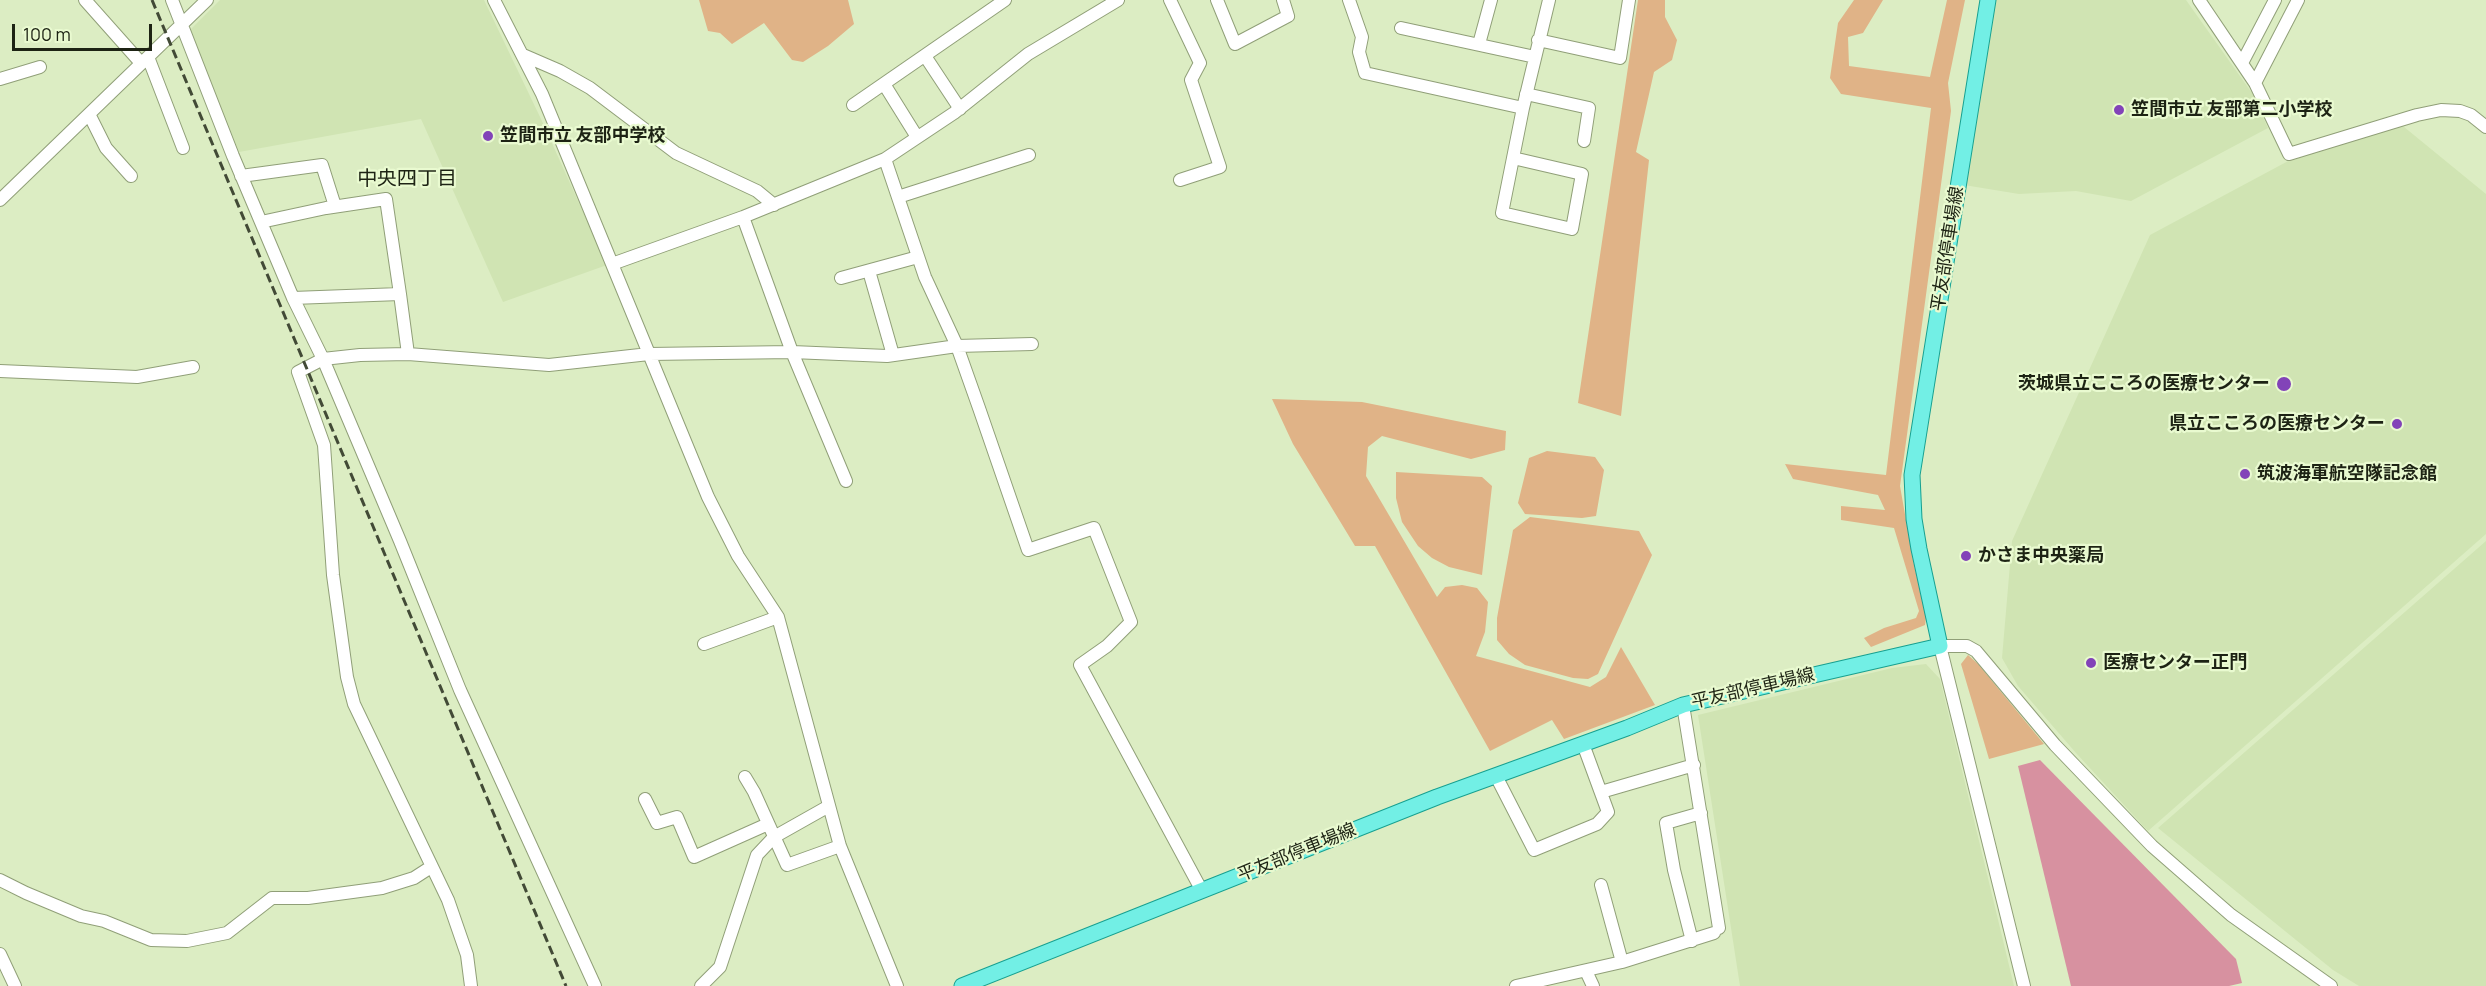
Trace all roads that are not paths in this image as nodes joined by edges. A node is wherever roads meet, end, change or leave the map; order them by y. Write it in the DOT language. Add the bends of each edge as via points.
graph roads {
  1 [pos="85,0"];
  2 [pos="172,0"];
  3 [pos="207,0"];
  4 [pos="494,0"];
  5 [pos="1005,0"];
  6 [pos="1119,0"];
  7 [pos="1170,0"];
  8 [pos="1217,0"];
  9 [pos="1283,0"];
  10 [pos="1349,0"];
  11 [pos="1491,0"];
  12 [pos="1549,0"];
  13 [pos="1629,0"];
  14 [pos="1988,0"];
  15 [pos="2199,0"];
  16 [pos="2275,0"];
  17 [pos="2298,0"];
  18 [pos="182,24"];
  19 [pos="1401,28"];
  20 [pos="1538,40"];
  21 [pos="1479,44"];
  22 [pos="523,55"];
  23 [pos="925,56"];
  24 [pos="1534,57"];
  25 [pos="145,60"];
  26 [pos="2242,63"];
  27 [pos="40,67"];
  28 [pos="0,79"];
  29 [pos="2255,83"];
  30 [pos="884,84"];
  31 [pos="1526,94"];
  32 [pos="853,105"];
  33 [pos="1523,108"];
  34 [pos="960,109"];
  35 [pos="89,114"];
  36 [pos="2486,127"];
  37 [pos="917,137"];
  38 [pos="1584,141"];
  39 [pos="183,148"];
  40 [pos="1029,155"];
  41 [pos="1513,158"];
  42 [pos="885,159"];
  43 [pos="241,176"];
  44 [pos="131,177"];
  45 [pos="1180,180"];
  46 [pos="898,197"];
  47 [pos="0,200"];
  48 [pos="774,205"];
  49 [pos="335,206"];
  50 [pos="743,218"];
  51 [pos="261,222"];
  52 [pos="918,257"];
  53 [pos="612,264"];
  54 [pos="869,271"];
  55 [pos="841,278"];
  56 [pos="400,294"];
  57 [pos="293,298"];
  58 [pos="1032,344"];
  59 [pos="957,346"];
  60 [pos="792,352"];
  61 [pos="408,354"];
  62 [pos="649,354"];
  63 [pos="893,355"];
  64 [pos="323,359"];
  65 [pos="193,367"];
  66 [pos="0,371"];
  67 [pos="846,481"];
  68 [pos="778,617"];
  69 [pos="704,644"];
  70 [pos="1940,646"];
  71 [pos="1683,705"];
  72 [pos="1582,744"];
  73 [pos="1694,765"];
  74 [pos="1496,776"];
  75 [pos="745,777"];
  76 [pos="1601,792"];
  77 [pos="645,799"];
  78 [pos="829,806"];
  79 [pos="1701,813"];
  80 [pos="768,824"];
  81 [pos="774,837"];
  82 [pos="840,846"];
  83 [pos="431,867"];
  84 [pos="0,880"];
  85 [pos="1601,885"];
  86 [pos="1202,891"];
  87 [pos="1692,941"];
  88 [pos="0,954"];
  89 [pos="1622,962"];
  90 [pos="1586,971"];
  91 [pos="15,986"];
  92 [pos="471,986"];
  93 [pos="595,986"];
  94 [pos="701,986"];
  95 [pos="897,986"];
  96 [pos="962,986"];
  97 [pos="1516,986"];
  98 [pos="1593,986"];
  99 [pos="2024,986"];
  100 [pos="2331,986"];
  1 -- 25 [label="street"];
  2 -- 18 [label="street"];
  3 -- 18 [label="street"];
  4 -- 22 [label="street"];
  5 -- 23 [label="street"];
  6 -- 34 [label="street" via="1028,54"];
  7 -- 45 [label="street" via="1200,63 1191,80 1220,167"];
  8 -- 9 [label="street" via="1235,44 1288,16"];
  10 -- 33 [label="street" via="1362,37 1359,52 1365,73"];
  11 -- 21 [label="street"];
  12 -- 20 [label="street"];
  13 -- 20 [label="street" via="1620,58"];
  14 -- 70 [label="main road, 平友部停車場線" via="1912,475 1914,519"];
  15 -- 26 [label="street"];
  16 -- 26 [label="street"];
  17 -- 29 [label="street"];
  18 -- 25 [label="street"];
  18 -- 43 [label="street"];
  19 -- 21 [label="street"];
  20 -- 24 [label="street"];
  21 -- 24 [label="street"];
  22 -- 48 [label="street" via="590,88 676,153 757,190"];
  22 -- 53 [label="street"];
  23 -- 30 [label="street"];
  23 -- 34 [label="street"];
  24 -- 31 [label="street"];
  25 -- 35 [label="street"];
  25 -- 39 [label="street"];
  26 -- 29 [label="street"];
  27 -- 28 [label="street"];
  29 -- 36 [label="street" via="2289,154 2440,110 2471,115"];
  30 -- 32 [label="street"];
  30 -- 37 [label="street"];
  31 -- 33 [label="street"];
  31 -- 38 [label="street" via="1589,108"];
  33 -- 41 [label="street"];
  34 -- 37 [label="street"];
  35 -- 44 [label="street" via="106,148"];
  35 -- 47 [label="street"];
  37 -- 42 [label="street"];
  40 -- 46 [label="street"];
  41 -- 41 [label="street" via="1502,213 1572,229 1582,174"];
  42 -- 46 [label="street"];
  42 -- 48 [label="street"];
  43 -- 49 [label="street" via="322,165"];
  43 -- 51 [label="street"];
  46 -- 52 [label="street"];
  48 -- 50 [label="street"];
  49 -- 51 [label="street"];
  49 -- 56 [label="street" via="386,199"];
  50 -- 53 [label="street"];
  50 -- 60 [label="street"];
  51 -- 57 [label="street"];
  52 -- 54 [label="street"];
  52 -- 59 [label="street"];
  53 -- 62 [label="street"];
  54 -- 55 [label="street"];
  54 -- 63 [label="street"];
  56 -- 57 [label="street"];
  56 -- 61 [label="street"];
  57 -- 64 [label="street"];
  58 -- 59 [label="street"];
  59 -- 63 [label="street"];
  59 -- 86 [label="street" via="1028,550 1094,528 1131,622 1080,665"];
  60 -- 62 [label="street"];
  60 -- 63 [label="street"];
  60 -- 67 [label="street"];
  61 -- 62 [label="street" via="549,365"];
  61 -- 64 [label="street"];
  62 -- 68 [label="street" via="708,497 738,556"];
  64 -- 83 [label="street" via="298,372 324,445 333,575 347,677 354,704"];
  64 -- 93 [label="street" via="460,690"];
  65 -- 66 [label="street" via="137,377"];
  68 -- 69 [label="street"];
  68 -- 78 [label="street"];
  70 -- 71 [label="main road, 平友部停車場線"];
  70 -- 99 [label="street"];
  70 -- 100 [label="street" via="1967,646 1976,651 2055,745 2151,846 2231,915"];
  71 -- 72 [label="main road, 平友部停車場線"];
  71 -- 73 [label="street"];
  72 -- 74 [label="main road, 平友部停車場線"];
  72 -- 76 [label="street"];
  73 -- 76 [label="street"];
  73 -- 79 [label="street"];
  74 -- 76 [label="street" via="1534,850 1598,824 1608,812"];
  74 -- 86 [label="main road, 平友部停車場線"];
  75 -- 80 [label="street"];
  77 -- 80 [label="street" via="657,823 677,816 694,856"];
  78 -- 81 [label="street"];
  78 -- 82 [label="street"];
  79 -- 87 [label="street" via="1717,930"];
  79 -- 87 [label="street" via="1666,823"];
  80 -- 81 [label="street"];
  81 -- 82 [label="street" via="787,865"];
  81 -- 94 [label="street" via="757,855 720,968"];
  82 -- 95 [label="street"];
  83 -- 84 [label="street" via="414,878 382,888 308,898 272,898 227,933 187,941 151,940 81,916"];
  83 -- 92 [label="street" via="458,926"];
  85 -- 89 [label="street"];
  86 -- 96 [label="main road, 平友部停車場線"];
  87 -- 89 [label="street"];
  88 -- 91 [label="street"];
  89 -- 90 [label="street"];
  90 -- 97 [label="street"];
  90 -- 98 [label="street"];
}
